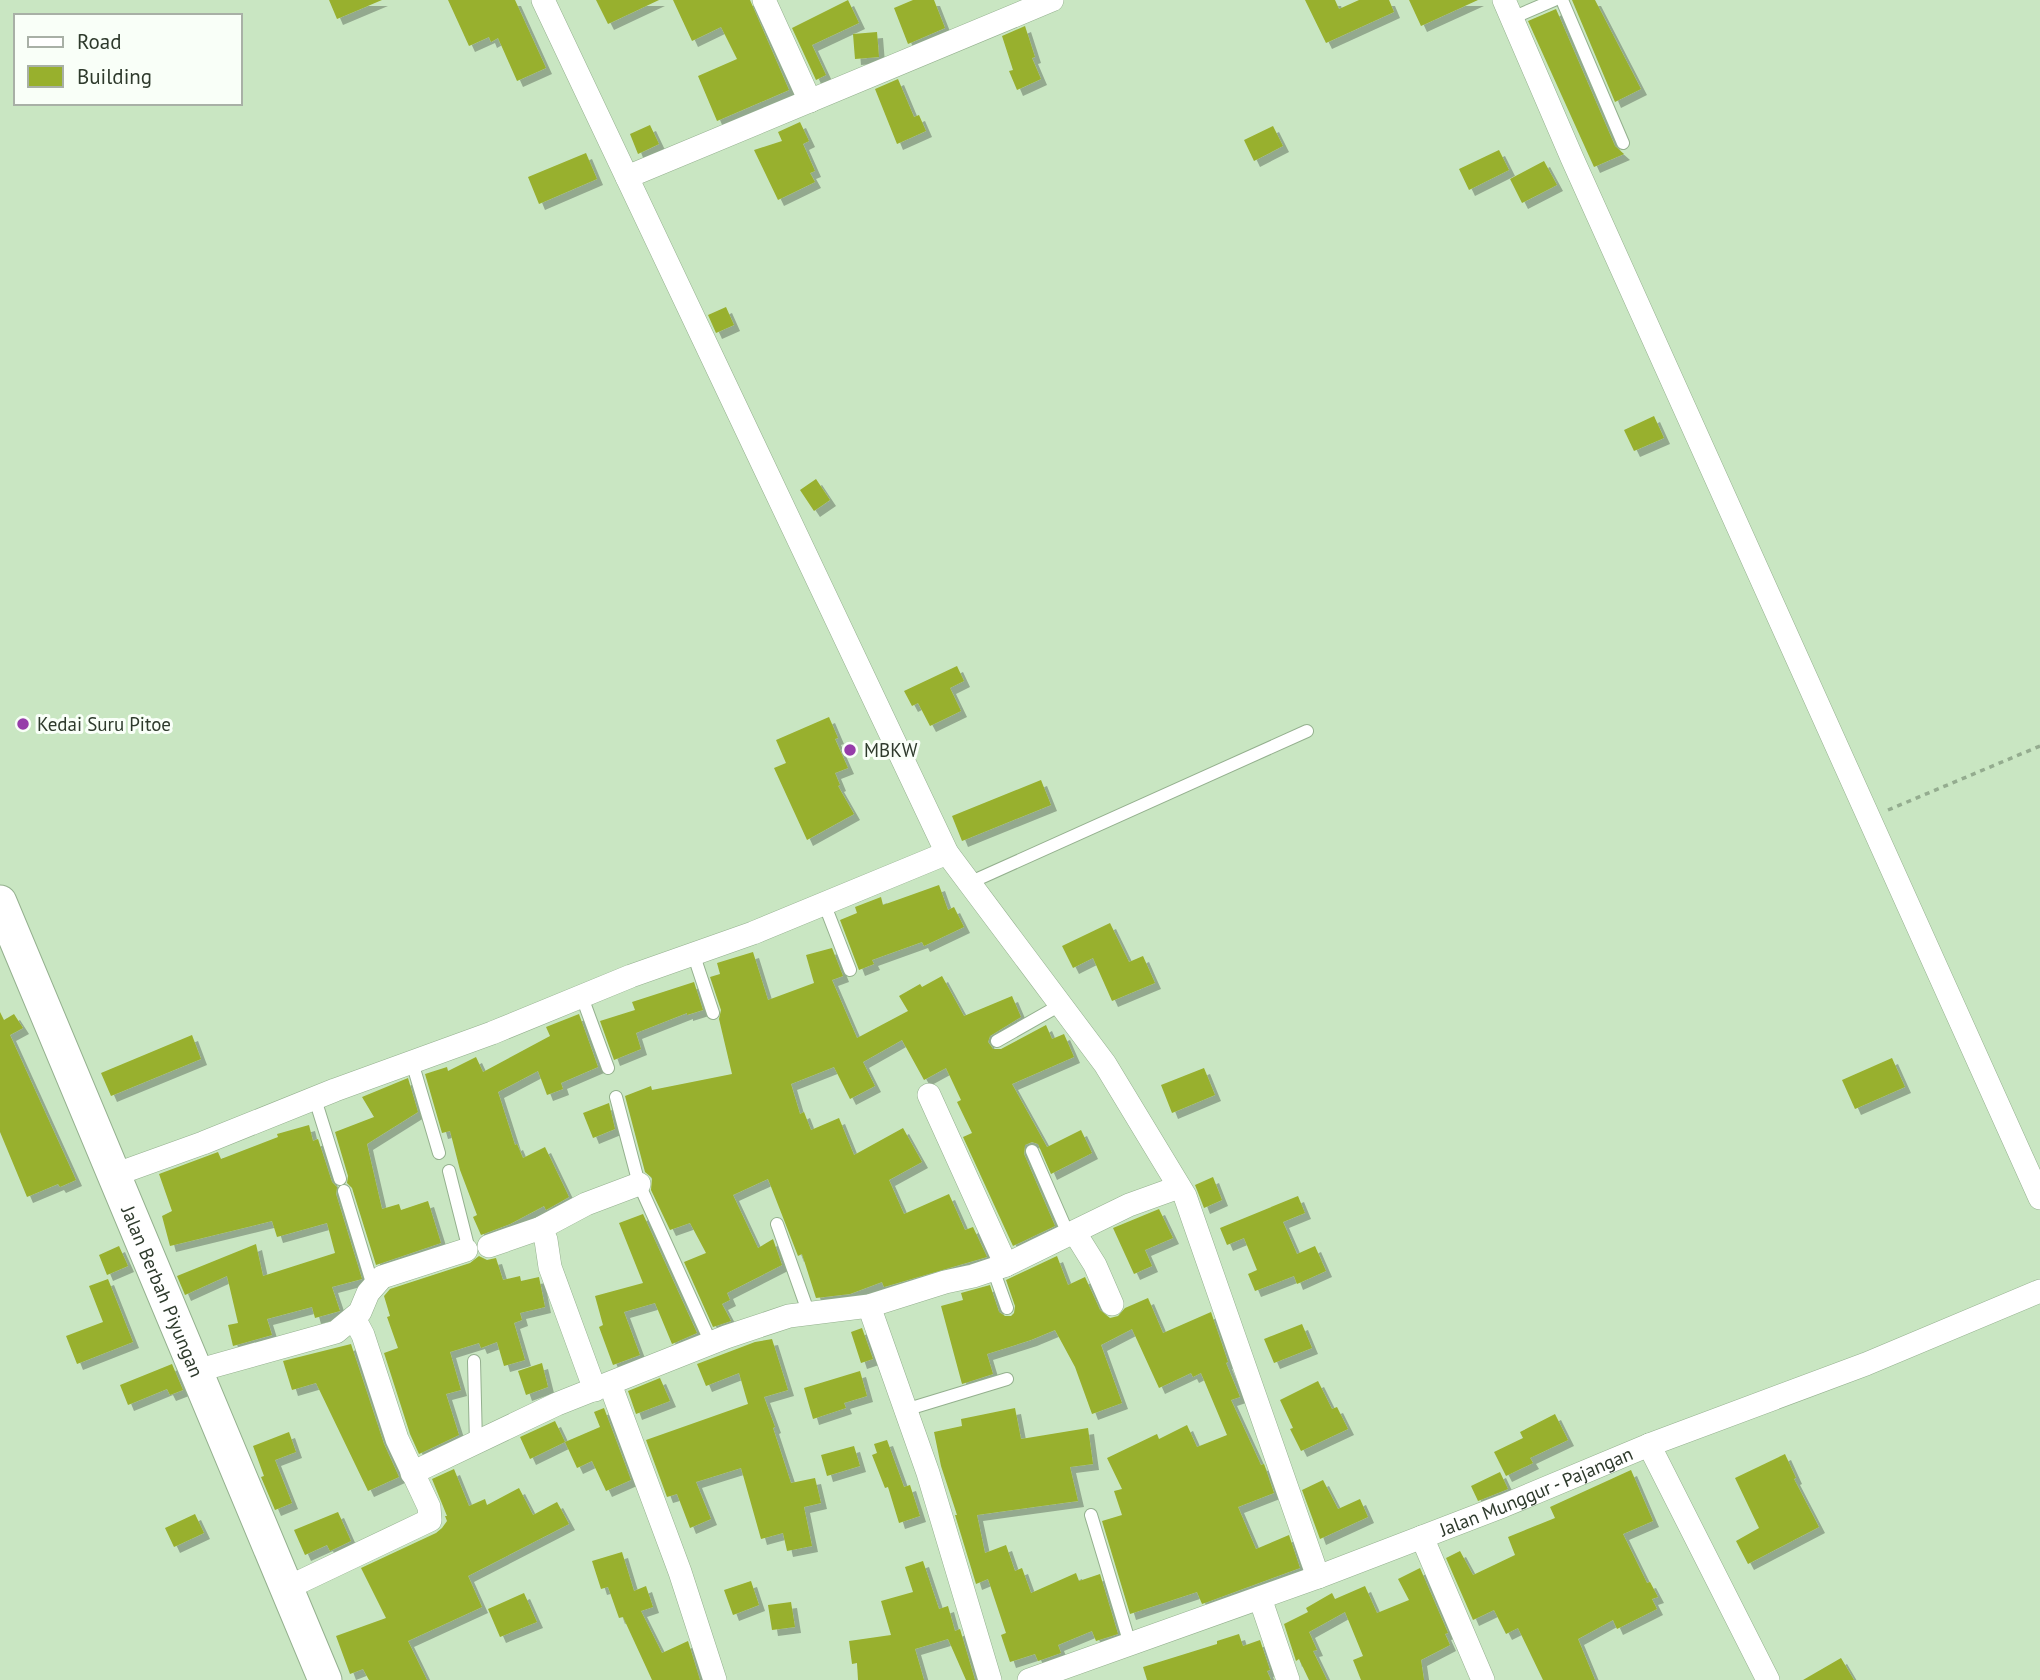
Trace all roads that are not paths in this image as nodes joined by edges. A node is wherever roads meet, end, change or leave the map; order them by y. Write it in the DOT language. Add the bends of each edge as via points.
graph roads {
  1 [pos="543,0"];
  2 [pos="764,0"];
  3 [pos="1554,0"];
  4 [pos="1562,0"];
  5 [pos="1042,2"];
  6 [pos="1508,9"];
  7 [pos="810,101"];
  8 [pos="1623,143"];
  9 [pos="626,177"];
  10 [pos="1307,731"];
  11 [pos="947,853"];
  12 [pos="969,883"];
  13 [pos="0,902"];
  14 [pos="824,903"];
  15 [pos="693,953"];
  16 [pos="850,970"];
  17 [pos="582,997"];
  18 [pos="1062,1004"];
  19 [pos="713,1013"];
  20 [pos="998,1041"];
  21 [pos="412,1062"];
  22 [pos="608,1068"];
  23 [pos="929,1095"];
  24 [pos="616,1097"];
  25 [pos="315,1098"];
  26 [pos="1032,1151"];
  27 [pos="439,1153"];
  28 [pos="449,1171"];
  29 [pos="114,1175"];
  30 [pos="639,1184"];
  31 [pos="1179,1186"];
  32 [pos="2040,1198"];
  33 [pos="777,1224"];
  34 [pos="541,1228"];
  35 [pos="1072,1234"];
  36 [pos="475,1249"];
  37 [pos="1000,1267"];
  38 [pos="373,1286"];
  39 [pos="2040,1291"];
  40 [pos="1112,1304"];
  41 [pos="869,1306"];
  42 [pos="1007,1308"];
  43 [pos="809,1314"];
  44 [pos="354,1318"];
  45 [pos="711,1343"];
  46 [pos="474,1361"];
  47 [pos="196,1371"];
  48 [pos="1007,1379"];
  49 [pos="602,1387"];
  50 [pos="905,1410"];
  51 [pos="476,1444"];
  52 [pos="1649,1446"];
  53 [pos="412,1473"];
  54 [pos="1091,1515"];
  55 [pos="1422,1537"];
  56 [pos="1318,1577"];
  57 [pos="287,1588"];
  58 [pos="1260,1598"];
  59 [pos="1130,1644"];
  60 [pos="325,1680"];
  61 [pos="715,1680"];
  62 [pos="990,1680"];
  63 [pos="1029,1680"];
  64 [pos="1288,1680"];
  65 [pos="1483,1680"];
  66 [pos="1768,1680"];
  1 -- 9 [label="street"];
  2 -- 7 [label="street"];
  3 -- 6 [label="lane"];
  4 -- 8 [label="lane"];
  5 -- 7 [label="street"];
  6 -- 32 [label="street"];
  7 -- 9 [label="street"];
  9 -- 11 [label="street"];
  10 -- 12 [label="lane"];
  11 -- 12 [label="street"];
  11 -- 14 [label="street"];
  12 -- 18 [label="street"];
  13 -- 29 [label="street, Jalan Berbah Piyungan"];
  14 -- 15 [label="street"];
  14 -- 16 [label="lane"];
  15 -- 17 [label="street"];
  15 -- 19 [label="lane"];
  17 -- 21 [label="street"];
  17 -- 22 [label="lane"];
  18 -- 20 [label="lane"];
  18 -- 31 [label="street" via="1105,1064"];
  21 -- 25 [label="street"];
  21 -- 27 [label="lane"];
  23 -- 37 [label="street"];
  24 -- 30 [label="lane"];
  25 -- 29 [label="street"];
  25 -- 38 [label="lane"];
  26 -- 35 [label="lane"];
  28 -- 36 [label="lane"];
  29 -- 47 [label="street, Jalan Berbah Piyungan"];
  30 -- 34 [label="street"];
  30 -- 45 [label="lane"];
  31 -- 35 [label="street"];
  31 -- 56 [label="street"];
  33 -- 43 [label="lane"];
  34 -- 36 [label="street"];
  34 -- 49 [label="street" via="550,1267"];
  35 -- 37 [label="street"];
  35 -- 40 [label="street" via="1095,1265"];
  36 -- 38 [label="street" via="382,1277"];
  37 -- 41 [label="street"];
  37 -- 42 [label="lane"];
  38 -- 44 [label="street"];
  39 -- 52 [label="street, Jalan Munggur - Pajangan" via="1866,1364"];
  41 -- 43 [label="street"];
  41 -- 50 [label="street"];
  43 -- 45 [label="street" via="789,1316"];
  44 -- 47 [label="street" via="336,1332"];
  44 -- 53 [label="street"];
  45 -- 49 [label="street"];
  46 -- 51 [label="lane"];
  47 -- 57 [label="street, Jalan Berbah Piyungan"];
  48 -- 50 [label="lane"];
  49 -- 51 [label="street"];
  49 -- 61 [label="street" via="680,1572"];
  50 -- 62 [label="street"];
  51 -- 53 [label="street"];
  52 -- 55 [label="street, Jalan Munggur - Pajangan"];
  52 -- 66 [label="street"];
  53 -- 57 [label="street" via="429,1507 430,1520"];
  54 -- 59 [label="lane"];
  55 -- 56 [label="street, Jalan Munggur - Pajangan"];
  55 -- 65 [label="street"];
  56 -- 58 [label="street, Jalan Munggur - Pajangan"];
  57 -- 60 [label="street, Jalan Berbah Piyungan"];
  58 -- 59 [label="street, Jalan Munggur - Pajangan"];
  58 -- 64 [label="street"];
  59 -- 63 [label="street, Jalan Munggur - Pajangan"];
}
